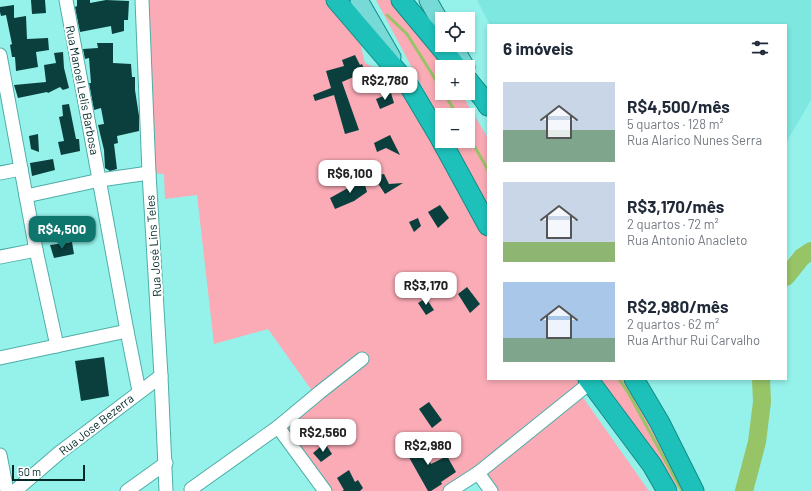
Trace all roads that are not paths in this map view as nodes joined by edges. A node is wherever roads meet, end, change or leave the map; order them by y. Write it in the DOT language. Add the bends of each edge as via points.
graph roads {
  1 [pos="66,0"];
  2 [pos="142,0"];
  3 [pos="328,0"];
  4 [pos="336,0"];
  5 [pos="358,0"];
  6 [pos="400,0"];
  7 [pos="428,0"];
  8 [pos="435,12"];
  9 [pos="355,22"];
  10 [pos="0,55"];
  11 [pos="451,60"];
  12 [pos="475,83"];
  13 [pos="408,84"];
  14 [pos="475,89"];
  15 [pos="4,95"];
  16 [pos="487,104"];
  17 [pos="21,169"];
  18 [pos="0,173"];
  19 [pos="149,173"];
  20 [pos="100,180"];
  21 [pos="26,196"];
  22 [pos="487,224"];
  23 [pos="36,250"];
  24 [pos="0,257"];
  25 [pos="127,331"];
  26 [pos="58,346"];
  27 [pos="0,358"];
  28 [pos="362,359"];
  29 [pos="161,376"];
  30 [pos="635,380"];
  31 [pos="589,381"];
  32 [pos="139,391"];
  33 [pos="278,427"];
  34 [pos="0,455"];
  35 [pos="166,463"];
  36 [pos="478,473"];
  37 [pos="192,490"];
  38 [pos="7,491"];
  39 [pos="15,491"];
  40 [pos="126,491"];
  41 [pos="166,491"];
  42 [pos="325,491"];
  43 [pos="450,491"];
  44 [pos="491,491"];
  45 [pos="667,491"];
  46 [pos="694,491"];
  1 -- 20 [label="street, Rua Manoel Lelis Barbosa"];
  2 -- 19 [label="street, Rua José Lins Teles"];
  3 -- 9 [label="street"];
  4 -- 9 [label="highway"];
  5 -- 13 [label="main road"];
  6 -- 11 [label="highway"];
  7 -- 8 [label="main road"];
  9 -- 13 [label="highway"];
  10 -- 15 [label="street"];
  12 -- 16 [label="main road"];
  13 -- 22 [label="highway"];
  14 -- 16 [label="highway"];
  15 -- 17 [label="street"];
  17 -- 18 [label="street"];
  17 -- 21 [label="street"];
  19 -- 20 [label="street"];
  19 -- 29 [label="street, Rua José Lins Teles"];
  20 -- 21 [label="street"];
  20 -- 25 [label="street, Rua Manoel Lelis Barbosa"];
  21 -- 23 [label="street"];
  23 -- 24 [label="street"];
  23 -- 26 [label="street"];
  25 -- 26 [label="street"];
  25 -- 32 [label="street, Rua Manoel Lelis Barbosa"];
  26 -- 27 [label="street"];
  28 -- 33 [label="street"];
  29 -- 32 [label="street, Rua Jose Bezerra"];
  29 -- 35 [label="street, Rua José Lins Teles"];
  30 -- 46 [label="highway" via="660,423"];
  31 -- 36 [label="street"];
  31 -- 45 [label="highway" via="652,465"];
  32 -- 39 [label="street, Rua Jose Bezerra"];
  33 -- 37 [label="street"];
  33 -- 42 [label="street"];
  34 -- 38 [label="street"];
  35 -- 40 [label="street"];
  35 -- 41 [label="street, Rua José Lins Teles"];
  36 -- 43 [label="street"];
  36 -- 44 [label="street"];
}
